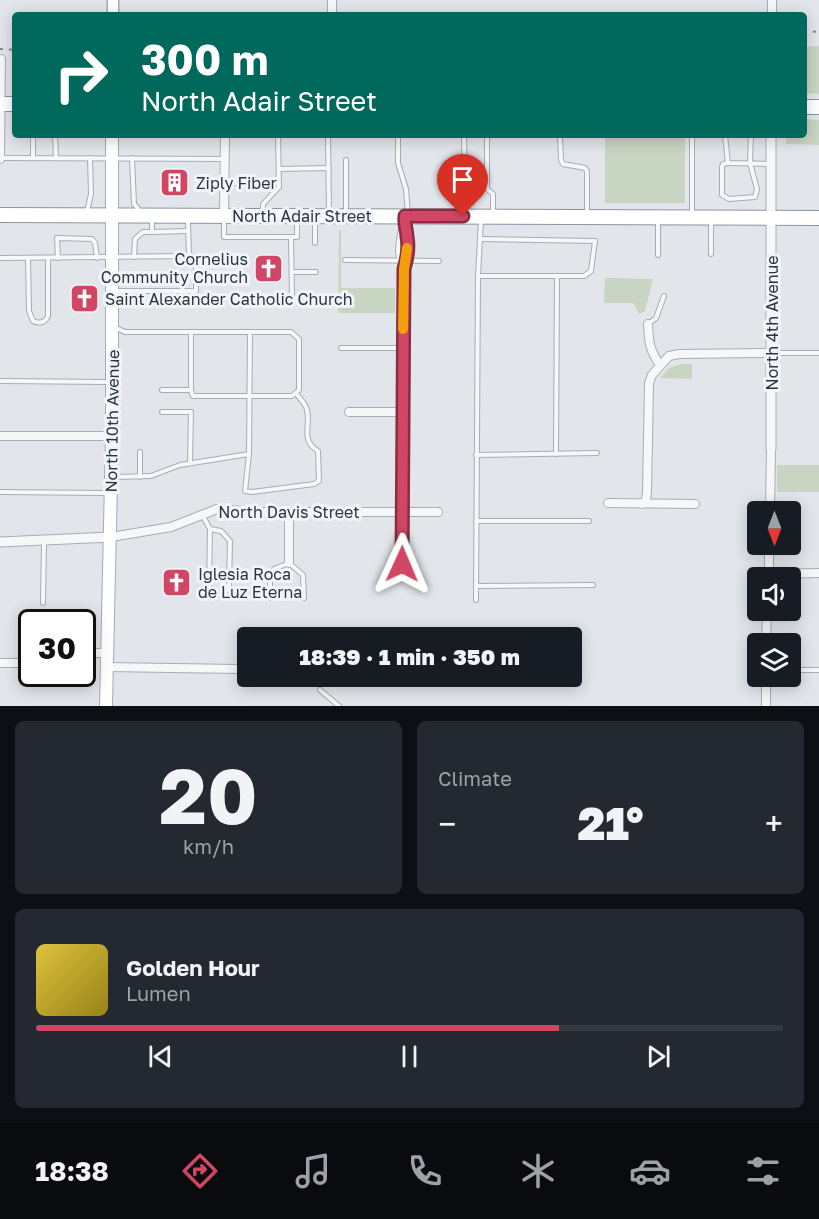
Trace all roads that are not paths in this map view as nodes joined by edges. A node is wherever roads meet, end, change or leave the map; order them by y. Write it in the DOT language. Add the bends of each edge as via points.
graph roads {
  1 [pos="1,59"];
  2 [pos="5,104"];
  3 [pos="33,138"];
  4 [pos="55,138"];
  5 [pos="112,138"];
  6 [pos="225,138"];
  7 [pos="278,138"];
  8 [pos="328,138"];
  9 [pos="398,138"];
  10 [pos="464,138"];
  11 [pos="488,138"];
  12 [pos="560,138"];
  13 [pos="692,138"];
  14 [pos="726,138"];
  15 [pos="751,138"];
  16 [pos="771,138"];
  17 [pos="33,158"];
  18 [pos="56,158"];
  19 [pos="90,158"];
  20 [pos="112,158"];
  21 [pos="132,158"];
  22 [pos="0,159"];
  23 [pos="225,159"];
  24 [pos="346,160"];
  25 [pos="728,163"];
  26 [pos="750,163"];
  27 [pos="771,164"];
  28 [pos="328,168"];
  29 [pos="279,169"];
  30 [pos="225,183"];
  31 [pos="279,183"];
  32 [pos="487,189"];
  33 [pos="0,215"];
  34 [pos="86,216"];
  35 [pos="113,216"];
  36 [pos="148,216"];
  37 [pos="188,216"];
  38 [pos="224,216"];
  39 [pos="263,216"];
  40 [pos="297,216"];
  41 [pos="315,216"];
  42 [pos="329,216"];
  43 [pos="346,216"];
  44 [pos="487,216"];
  45 [pos="587,216"];
  46 [pos="658,217"];
  47 [pos="692,217"];
  48 [pos="713,217"];
  49 [pos="771,217"];
  50 [pos="819,218"];
  51 [pos="406,220"];
  52 [pos="188,231"];
  53 [pos="152,232"];
  54 [pos="291,237"];
  55 [pos="480,239"];
  56 [pos="315,243"];
  57 [pos="711,254"];
  58 [pos="189,255"];
  59 [pos="658,255"];
  60 [pos="113,257"];
  61 [pos="134,257"];
  62 [pos="0,258"];
  63 [pos="28,258"];
  64 [pos="48,258"];
  65 [pos="58,258"];
  66 [pos="97,258"];
  67 [pos="345,260"];
  68 [pos="439,261"];
  69 [pos="404,263"];
  70 [pos="292,272"];
  71 [pos="316,272"];
  72 [pos="478,276"];
  73 [pos="557,277"];
  74 [pos="113,291"];
  75 [pos="664,296"];
  76 [pos="292,298"];
  77 [pos="648,324"];
  78 [pos="113,326"];
  79 [pos="191,332"];
  80 [pos="250,332"];
  81 [pos="341,348"];
  82 [pos="403,348"];
  83 [pos="772,353"];
  84 [pos="819,353"];
  85 [pos="660,366"];
  86 [pos="0,381"];
  87 [pos="113,382"];
  88 [pos="162,390"];
  89 [pos="190,390"];
  90 [pos="296,393"];
  91 [pos="249,396"];
  92 [pos="162,412"];
  93 [pos="349,412"];
  94 [pos="403,412"];
  95 [pos="0,436"];
  96 [pos="112,436"];
  97 [pos="771,449"];
  98 [pos="140,452"];
  99 [pos="597,453"];
  100 [pos="249,454"];
  101 [pos="556,454"];
  102 [pos="476,455"];
  103 [pos="190,463"];
  104 [pos="112,477"];
  105 [pos="140,477"];
  106 [pos="0,492"];
  107 [pos="111,493"];
  108 [pos="770,501"];
  109 [pos="608,503"];
  110 [pos="642,504"];
  111 [pos="694,504"];
  112 [pos="289,512"];
  113 [pos="403,512"];
  114 [pos="438,512"];
  115 [pos="202,515"];
  116 [pos="476,520"];
  117 [pos="589,521"];
  118 [pos="210,529"];
  119 [pos="111,537"];
  120 [pos="44,541"];
  121 [pos="0,542"];
  122 [pos="289,564"];
  123 [pos="819,573"];
  124 [pos="801,574"];
  125 [pos="392,579"];
  126 [pos="593,585"];
  127 [pos="476,586"];
  128 [pos="270,598"];
  129 [pos="304,598"];
  130 [pos="476,600"];
  131 [pos="43,603"];
  132 [pos="96,653"];
  133 [pos="108,653"];
  134 [pos="0,663"];
  135 [pos="18,663"];
  136 [pos="107,667"];
  137 [pos="237,669"];
  138 [pos="801,670"];
  139 [pos="819,670"];
  140 [pos="766,687"];
  141 [pos="320,690"];
  142 [pos="106,706"];
  143 [pos="339,706"];
  144 [pos="766,706"];
  1 -- 2 [label="street"];
  2 -- 22 [label="street"];
  3 -- 17 [label="lane"];
  4 -- 18 [label="lane"];
  5 -- 20 [label="main road, North 10th Avenue"];
  6 -- 23 [label="street"];
  7 -- 29 [label="lane"];
  8 -- 28 [label="lane"];
  9 -- 51 [label="lane" via="398,163 406,189"];
  10 -- 32 [label="lane" via="465,189"];
  11 -- 32 [label="lane"];
  12 -- 45 [label="lane" via="563,164 587,171"];
  13 -- 47 [label="lane"];
  14 -- 25 [label="lane"];
  15 -- 26 [label="lane"];
  16 -- 27 [label="street, North 4th Avenue"];
  17 -- 18 [label="lane"];
  17 -- 22 [label="lane"];
  18 -- 19 [label="lane"];
  19 -- 20 [label="lane"];
  19 -- 34 [label="lane" via="91,194"];
  20 -- 21 [label="lane"];
  20 -- 35 [label="main road, North 10th Avenue"];
  21 -- 23 [label="lane"];
  21 -- 36 [label="lane" via="134,204"];
  23 -- 30 [label="street"];
  24 -- 43 [label="lane"];
  25 -- 26 [label="lane"];
  25 -- 26 [label="lane" via="722,167 722,192 729,199 756,195"];
  26 -- 27 [label="lane"];
  27 -- 49 [label="street, North 4th Avenue"];
  28 -- 29 [label="lane"];
  28 -- 42 [label="lane"];
  29 -- 31 [label="lane"];
  30 -- 31 [label="lane"];
  30 -- 38 [label="street"];
  31 -- 39 [label="lane" via="263,204"];
  32 -- 44 [label="lane" via="493,194"];
  33 -- 34 [label="highway, North Adair Street"];
  34 -- 35 [label="highway, North Adair Street"];
  35 -- 36 [label="highway, North Adair Street"];
  35 -- 60 [label="main road, North 10th Avenue"];
  36 -- 37 [label="highway, North Adair Street"];
  36 -- 53 [label="lane"];
  37 -- 38 [label="highway, North Adair Street"];
  37 -- 52 [label="lane"];
  38 -- 39 [label="highway, North Adair Street"];
  38 -- 54 [label="lane" via="224,237"];
  39 -- 40 [label="highway, North Adair Street"];
  40 -- 41 [label="highway, North Adair Street"];
  40 -- 54 [label="lane" via="297,237"];
  41 -- 42 [label="highway, North Adair Street"];
  41 -- 56 [label="lane"];
  42 -- 43 [label="highway, North Adair Street"];
  43 -- 51 [label="highway, North Adair Street"];
  44 -- 45 [label="highway, North Adair Street"];
  44 -- 51 [label="highway, North Adair Street"];
  44 -- 55 [label="lane"];
  45 -- 46 [label="highway, North Adair Street"];
  46 -- 47 [label="highway, North Adair Street"];
  46 -- 59 [label="lane"];
  47 -- 48 [label="highway, North Adair Street"];
  48 -- 49 [label="highway, North Adair Street"];
  48 -- 57 [label="lane"];
  49 -- 50 [label="highway, North Adair Street"];
  49 -- 83 [label="street, North 4th Avenue"];
  51 -- 69 [label="street"];
  52 -- 53 [label="lane"];
  52 -- 58 [label="lane"];
  53 -- 61 [label="lane" via="143,232 135,239"];
  54 -- 70 [label="lane"];
  55 -- 72 [label="lane"];
  55 -- 73 [label="lane" via="595,241 591,271 584,276"];
  58 -- 61 [label="lane"];
  58 -- 74 [label="lane" via="196,255 196,291"];
  60 -- 61 [label="lane"];
  60 -- 66 [label="lane"];
  60 -- 74 [label="main road, North 10th Avenue"];
  62 -- 63 [label="lane"];
  63 -- 64 [label="lane"];
  63 -- 64 [label="lane" via="29,311 36,322 47,319"];
  64 -- 65 [label="lane"];
  65 -- 66 [label="lane"];
  65 -- 66 [label="lane" via="57,238 92,239"];
  67 -- 69 [label="lane"];
  68 -- 69 [label="lane"];
  69 -- 82 [label="street"];
  70 -- 71 [label="lane"];
  70 -- 76 [label="lane"];
  72 -- 73 [label="lane"];
  72 -- 102 [label="lane"];
  73 -- 101 [label="lane"];
  74 -- 78 [label="main road, North 10th Avenue"];
  75 -- 77 [label="lane" via="656,318"];
  77 -- 85 [label="street" via="651,352"];
  78 -- 79 [label="lane" via="125,332"];
  78 -- 87 [label="main road, North 10th Avenue"];
  79 -- 80 [label="lane"];
  79 -- 89 [label="lane"];
  80 -- 90 [label="lane" via="291,332 299,339"];
  80 -- 91 [label="lane"];
  81 -- 82 [label="lane"];
  82 -- 94 [label="street"];
  83 -- 84 [label="lane"];
  83 -- 85 [label="street" via="680,354 669,356"];
  83 -- 97 [label="street, North 4th Avenue"];
  85 -- 110 [label="street" via="652,375 647,392 647,492"];
  86 -- 87 [label="lane"];
  87 -- 96 [label="main road, North 10th Avenue"];
  88 -- 89 [label="lane"];
  89 -- 91 [label="lane" via="193,396"];
  90 -- 91 [label="lane"];
  90 -- 100 [label="lane" via="307,408 308,441 318,451 319,481 245,490"];
  91 -- 100 [label="lane"];
  92 -- 103 [label="lane" via="191,412"];
  93 -- 94 [label="street"];
  94 -- 113 [label="street"];
  95 -- 96 [label="street"];
  96 -- 104 [label="main road, North 10th Avenue"];
  97 -- 108 [label="street, North 4th Avenue"];
  98 -- 105 [label="lane"];
  99 -- 101 [label="lane"];
  100 -- 103 [label="lane"];
  101 -- 102 [label="lane"];
  102 -- 116 [label="lane"];
  103 -- 105 [label="lane"];
  104 -- 105 [label="lane"];
  104 -- 107 [label="main road, North 10th Avenue"];
  106 -- 107 [label="lane"];
  107 -- 119 [label="main road, North 10th Avenue"];
  109 -- 110 [label="street"];
  110 -- 111 [label="street"];
  112 -- 113 [label="street, North Davis Street"];
  112 -- 115 [label="street, North Davis Street" via="218,509"];
  112 -- 122 [label="street"];
  113 -- 114 [label="street, North Davis Street"];
  113 -- 125 [label="street" via="402,564"];
  115 -- 118 [label="lane"];
  115 -- 119 [label="street, North Davis Street" via="171,527"];
  116 -- 117 [label="lane"];
  116 -- 127 [label="lane"];
  118 -- 118 [label="lane" via="209,594 222,594 229,588 230,541 221,531"];
  119 -- 120 [label="street, North Davis Street"];
  119 -- 133 [label="main road, North 10th Avenue"];
  120 -- 121 [label="street, North Davis Street"];
  120 -- 131 [label="lane"];
  122 -- 128 [label="lane" via="270,573"];
  122 -- 129 [label="lane" via="303,575"];
  123 -- 124 [label="street"];
  126 -- 127 [label="lane"];
  127 -- 130 [label="lane"];
  132 -- 133 [label="street"];
  133 -- 136 [label="main road, North 10th Avenue"];
  134 -- 135 [label="street"];
  136 -- 137 [label="street"];
  136 -- 142 [label="main road, North 10th Avenue"];
  138 -- 139 [label="lane"];
  140 -- 144 [label="street"];
  141 -- 143 [label="lane"];
}
